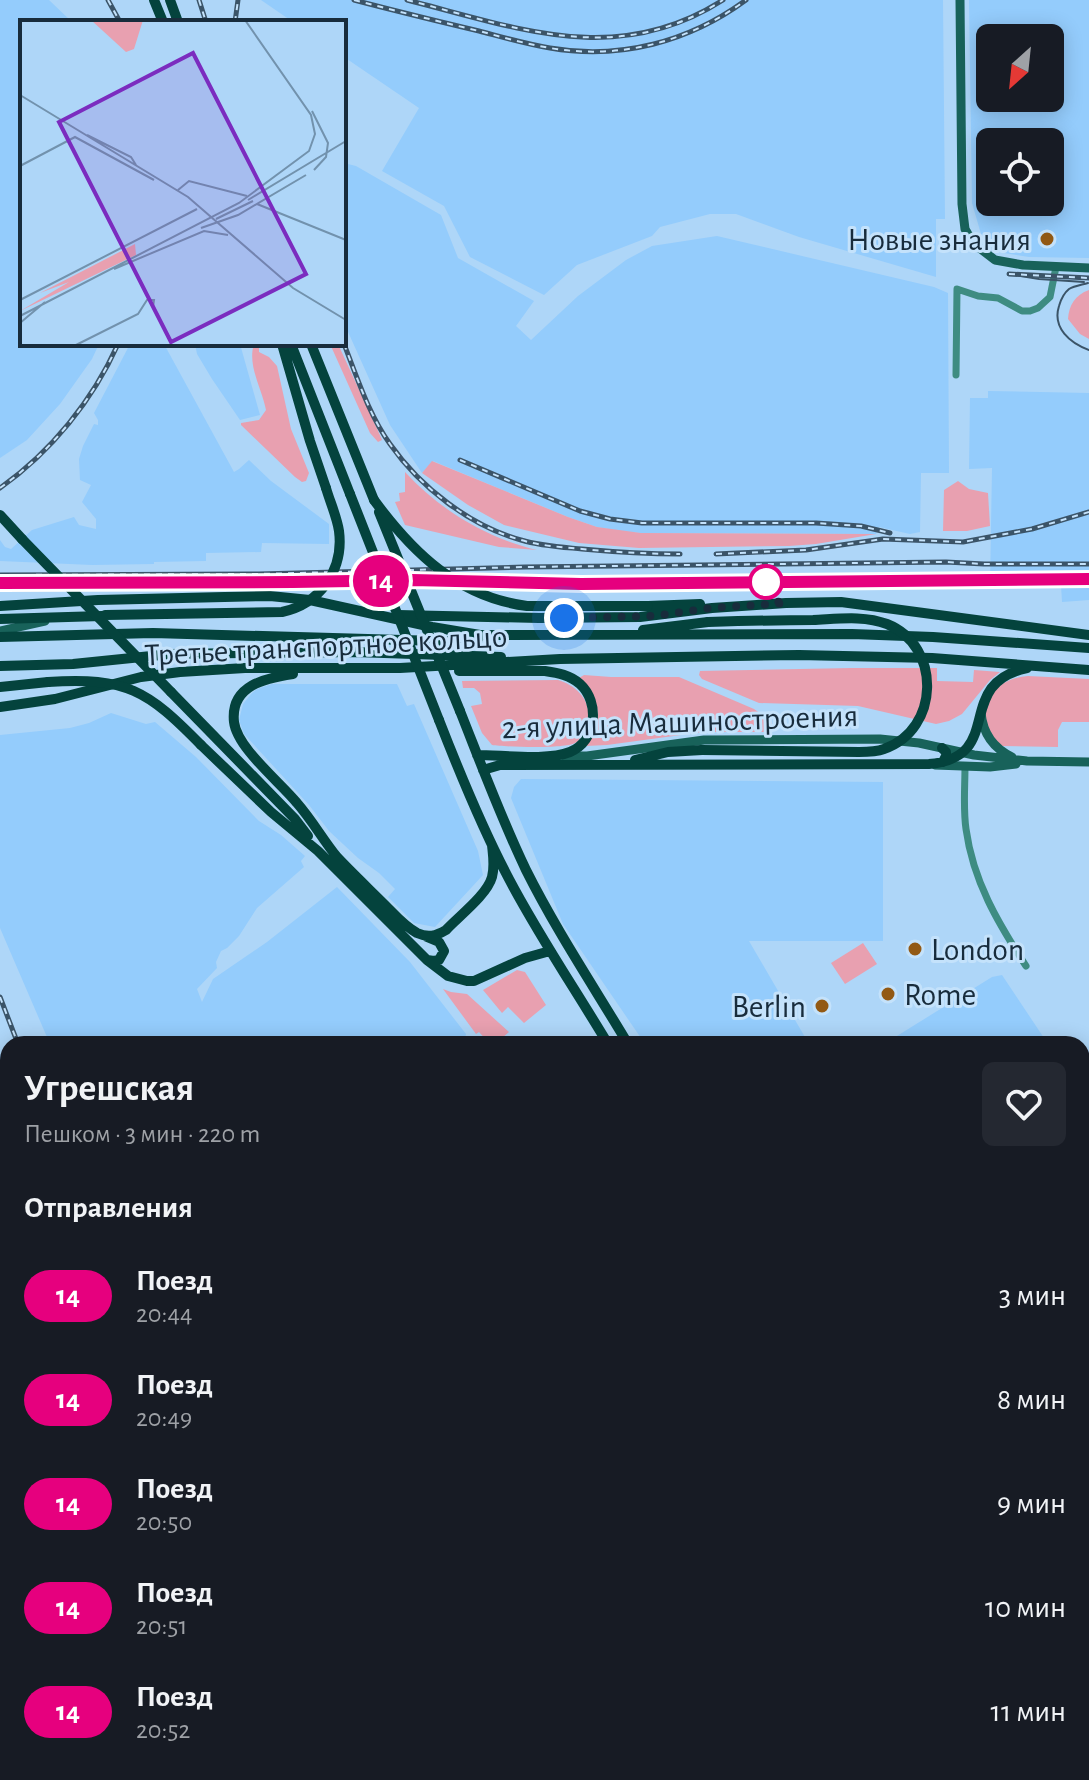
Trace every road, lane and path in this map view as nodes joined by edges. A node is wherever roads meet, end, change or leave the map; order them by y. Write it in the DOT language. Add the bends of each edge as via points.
graph roads {
  1 [pos="154,0"];
  2 [pos="170,0"];
  3 [pos="960,0"];
  4 [pos="162,20"];
  5 [pos="177,20"];
  6 [pos="1056,267"];
  7 [pos="1089,268"];
  8 [pos="283,346"];
  9 [pos="292,346"];
  10 [pos="312,346"];
  11 [pos="956,375"];
  12 [pos="374,500"];
  13 [pos="0,515"];
  14 [pos="786,603"];
  15 [pos="333,604"];
  16 [pos="0,606"];
  17 [pos="60,618"];
  18 [pos="0,619"];
  19 [pos="0,631"];
  20 [pos="1089,633"];
  21 [pos="536,636"];
  22 [pos="604,636"];
  23 [pos="0,637"];
  24 [pos="1089,648"];
  25 [pos="560,659"];
  26 [pos="0,666"];
  27 [pos="1054,666"];
  28 [pos="400,668"];
  29 [pos="331,669"];
  30 [pos="1089,670"];
  31 [pos="0,685"];
  32 [pos="0,707"];
  33 [pos="981,711"];
  34 [pos="942,748"];
  35 [pos="615,752"];
  36 [pos="963,753"];
  37 [pos="477,755"];
  38 [pos="557,756"];
  39 [pos="1027,761"];
  40 [pos="943,762"];
  41 [pos="1089,762"];
  42 [pos="616,764"];
  43 [pos="929,764"];
  44 [pos="965,766"];
  45 [pos="483,770"];
  46 [pos="492,845"];
  47 [pos="318,851"];
  48 [pos="426,936"];
  49 [pos="550,951"];
  50 [pos="427,960"];
  51 [pos="1026,966"];
  52 [pos="603,1036"];
  53 [pos="623,1036"];
  1 -- 4 [label="main road"];
  2 -- 5 [label="main road"];
  3 -- 6 [label="main road" via="965,229 995,260"];
  6 -- 7 [label="main road"];
  6 -- 11 [label="street" via="1050,297 1030,311 957,289"];
  8 -- 17 [label="main road, bridge" via="338,524 339,553 323,589 282,612"];
  9 -- 46 [label="main road, bridge"];
  10 -- 12 [label="main road"];
  12 -- 14 [label="main road, bridge" via="398,531 449,578 512,604"];
  12 -- 37 [label="main road, bridge"];
  13 -- 47 [label="main road, bridge" via="295,819"];
  14 -- 15 [label="main road" via="653,616 539,618 402,615"];
  14 -- 20 [label="main road" via="863,604"];
  15 -- 16 [label="main road, Третье транспортное кольцо" via="247,595"];
  15 -- 21 [label="main road, Третье транспортное кольцо" via="457,632"];
  17 -- 18 [label="main road"];
  17 -- 19 [label="main road"];
  21 -- 22 [label="main road, Третье транспортное кольцо"];
  21 -- 23 [label="main road" via="438,641 153,633"];
  22 -- 24 [label="main road, Третье транспортное кольцо" via="878,634"];
  22 -- 42 [label="main road, bridge" via="708,622 854,619 885,623 902,633 916,647 927,672 923,712 913,729 883,750 702,750"];
  25 -- 26 [label="main road" via="243,653"];
  25 -- 27 [label="main road, Третье транспортное кольцо" via="853,655"];
  25 -- 28 [label="main road, Третье транспортное кольцо"];
  27 -- 30 [label="main road, Третье транспортное кольцо"];
  27 -- 33 [label="main road" via="1004,675 988,691"];
  28 -- 29 [label="main road, Третье транспортное кольцо"];
  28 -- 38 [label="main road" via="545,671 569,677 588,695 593,721 579,747"];
  29 -- 32 [label="main road, Третье транспортное кольцо" via="180,672"];
  29 -- 48 [label="main road" via="250,686 236,706 236,732 336,856 407,927"];
  31 -- 47 [label="main road, bridge" via="97,681 133,690 165,709"];
  33 -- 36 [label="main road" via="977,732"];
  33 -- 39 [label="main road" via="994,745"];
  34 -- 35 [label="main road, 2-я улица Машиностроения" via="895,739 704,740"];
  34 -- 36 [label="main road, 2-я улица Машиностроения"];
  34 -- 40 [label="main road"];
  35 -- 38 [label="main road, 2-я улица Машиностроения"];
  35 -- 42 [label="main road"];
  36 -- 39 [label="main road, 2-я улица Машиностроения"];
  36 -- 40 [label="main road"];
  37 -- 38 [label="main road, 2-я улица Машиностроения"];
  37 -- 45 [label="main road"];
  39 -- 41 [label="main road, 2-я улица Машиностроения"];
  39 -- 44 [label="main road, 2-я улица Машиностроения"];
  40 -- 43 [label="main road"];
  42 -- 43 [label="main road, 2-я улица Машиностроения"];
  42 -- 45 [label="main road, 2-я улица Машиностроения" via="500,765"];
  43 -- 44 [label="main road, 2-я улица Машиностроения"];
  44 -- 51 [label="street" via="966,830 977,878"];
  45 -- 53 [label="main road" via="531,880"];
  46 -- 48 [label="main road" via="492,877 482,892 446,930"];
  46 -- 49 [label="main road"];
  47 -- 50 [label="main road"];
  48 -- 50 [label="main road" via="444,951 439,960"];
  49 -- 50 [label="main road" via="474,981 448,976"];
  49 -- 52 [label="main road"];
}
